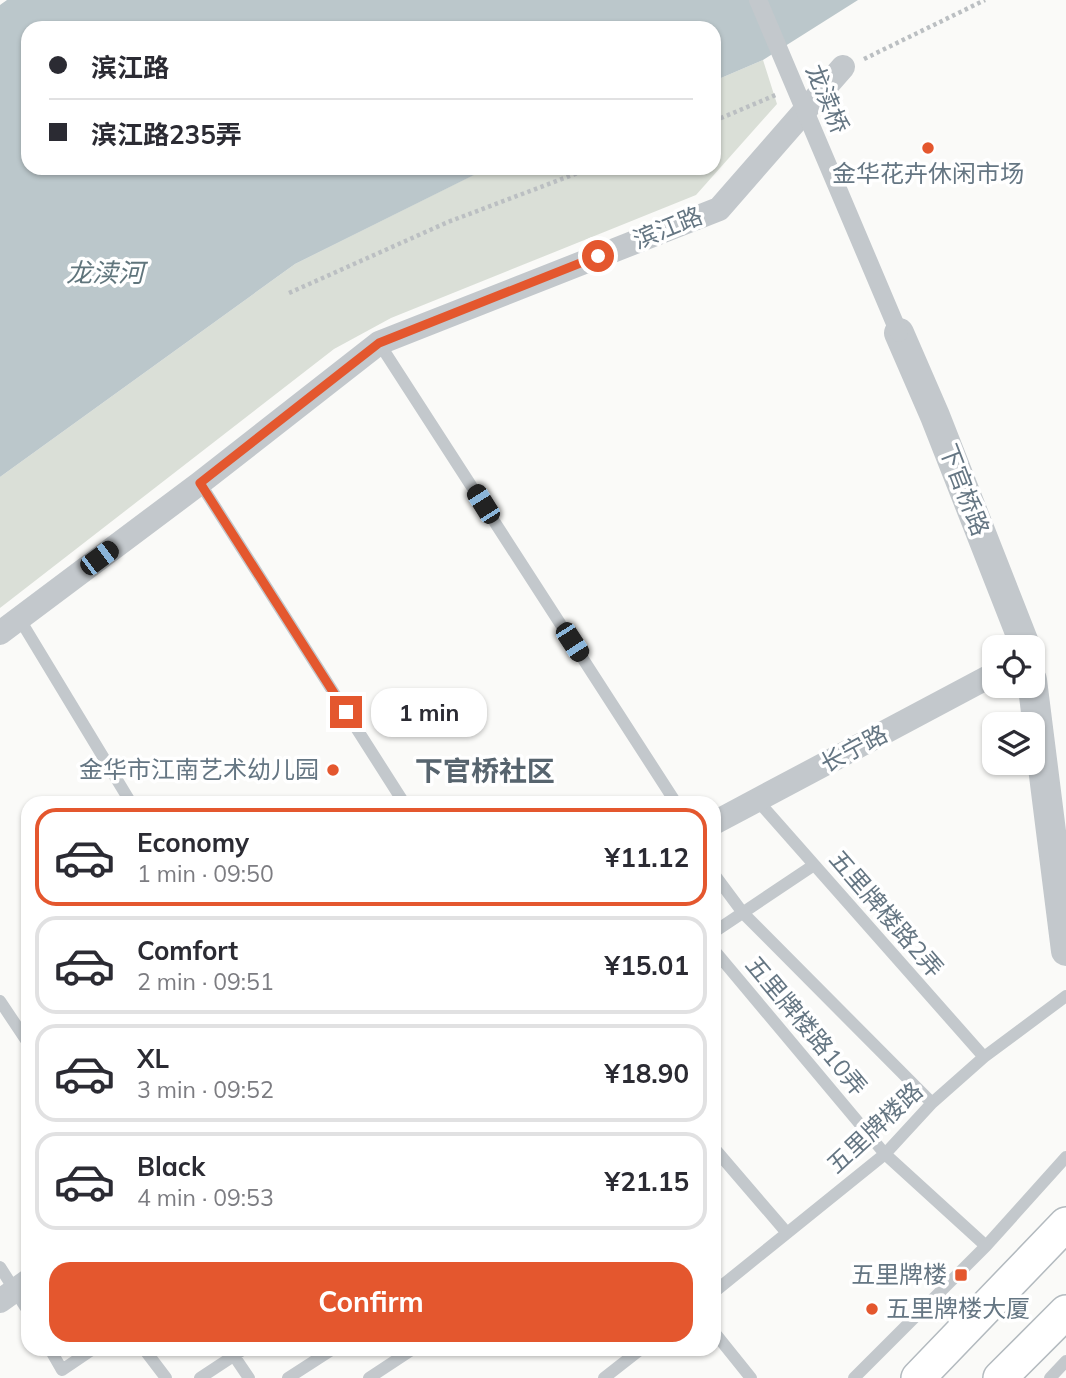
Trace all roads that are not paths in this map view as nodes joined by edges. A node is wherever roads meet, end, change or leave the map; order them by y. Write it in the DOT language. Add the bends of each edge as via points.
graph roads {
  1 [pos="758,0"];
  2 [pos="851,64"];
  3 [pos="899,333"];
  4 [pos="379,343"];
  5 [pos="200,483"];
  6 [pos="9,626"];
  7 [pos="1021,635"];
  8 [pos="982,680"];
  9 [pos="1034,698"];
  10 [pos="126,796"];
  11 [pos="400,796"];
  12 [pos="671,796"];
  13 [pos="757,800"];
  14 [pos="721,819"];
  15 [pos="814,865"];
  16 [pos="721,883"];
  17 [pos="743,913"];
  18 [pos="721,927"];
  19 [pos="1066,951"];
  20 [pos="721,958"];
  21 [pos="1066,996"];
  22 [pos="0,1001"];
  23 [pos="21,1033"];
  24 [pos="984,1057"];
  25 [pos="932,1103"];
  26 [pos="885,1154"];
  27 [pos="721,1157"];
  28 [pos="1066,1157"];
  29 [pos="1066,1224"];
  30 [pos="787,1233"];
  31 [pos="986,1246"];
  32 [pos="0,1267"];
  33 [pos="721,1286"];
  34 [pos="15,1291"];
  35 [pos="1066,1312"];
  36 [pos="721,1341"];
  37 [pos="54,1356"];
  38 [pos="83,1356"];
  39 [pos="153,1356"];
  40 [pos="229,1356"];
  41 [pos="238,1356"];
  42 [pos="322,1356"];
  43 [pos="402,1356"];
  44 [pos="632,1356"];
  45 [pos="1066,1361"];
  46 [pos="166,1378"];
  47 [pos="200,1378"];
  48 [pos="249,1378"];
  49 [pos="288,1378"];
  50 [pos="369,1378"];
  51 [pos="604,1378"];
  52 [pos="751,1378"];
  53 [pos="854,1378"];
  54 [pos="918,1378"];
  55 [pos="1000,1378"];
  56 [pos="1050,1378"];
  1 -- 3 [label="street, 龙渎桥, bridge"];
  2 -- 4 [label="street, 滨江路" via="719,209"];
  3 -- 7 [label="street, 下官桥路"];
  4 -- 5 [label="street, 滨江路"];
  4 -- 12 [label="lane"];
  5 -- 6 [label="street, 滨江路"];
  5 -- 11 [label="lane"];
  6 -- 10 [label="lane"];
  8 -- 13 [label="street, 长宁路"];
  9 -- 19 [label="street"];
  13 -- 14 [label="street, 长宁路"];
  13 -- 15 [label="lane, 五里牌楼路2弄"];
  15 -- 17 [label="lane"];
  15 -- 24 [label="lane, 五里牌楼路2弄"];
  16 -- 17 [label="lane"];
  17 -- 18 [label="lane"];
  17 -- 25 [label="lane"];
  20 -- 26 [label="lane, 五里牌楼路10弄"];
  21 -- 24 [label="lane, 五里牌楼路"];
  22 -- 23 [label="lane"];
  24 -- 25 [label="lane, 五里牌楼路"];
  25 -- 26 [label="lane, 五里牌楼路"];
  26 -- 30 [label="lane, 五里牌楼路"];
  26 -- 31 [label="lane, 五里牌楼路10弄"];
  27 -- 30 [label="lane"];
  28 -- 31 [label="lane"];
  29 -- 54 [label="main road"];
  30 -- 33 [label="lane, 五里牌楼路"];
  31 -- 53 [label="lane"];
  32 -- 34 [label="lane"];
  35 -- 55 [label="main road"];
  36 -- 52 [label="lane"];
  37 -- 38 [label="lane" via="62,1370"];
  39 -- 46 [label="lane"];
  40 -- 47 [label="lane"];
  41 -- 48 [label="lane"];
  42 -- 49 [label="lane"];
  43 -- 50 [label="lane"];
  44 -- 51 [label="lane"];
  45 -- 56 [label="lane"];
}
